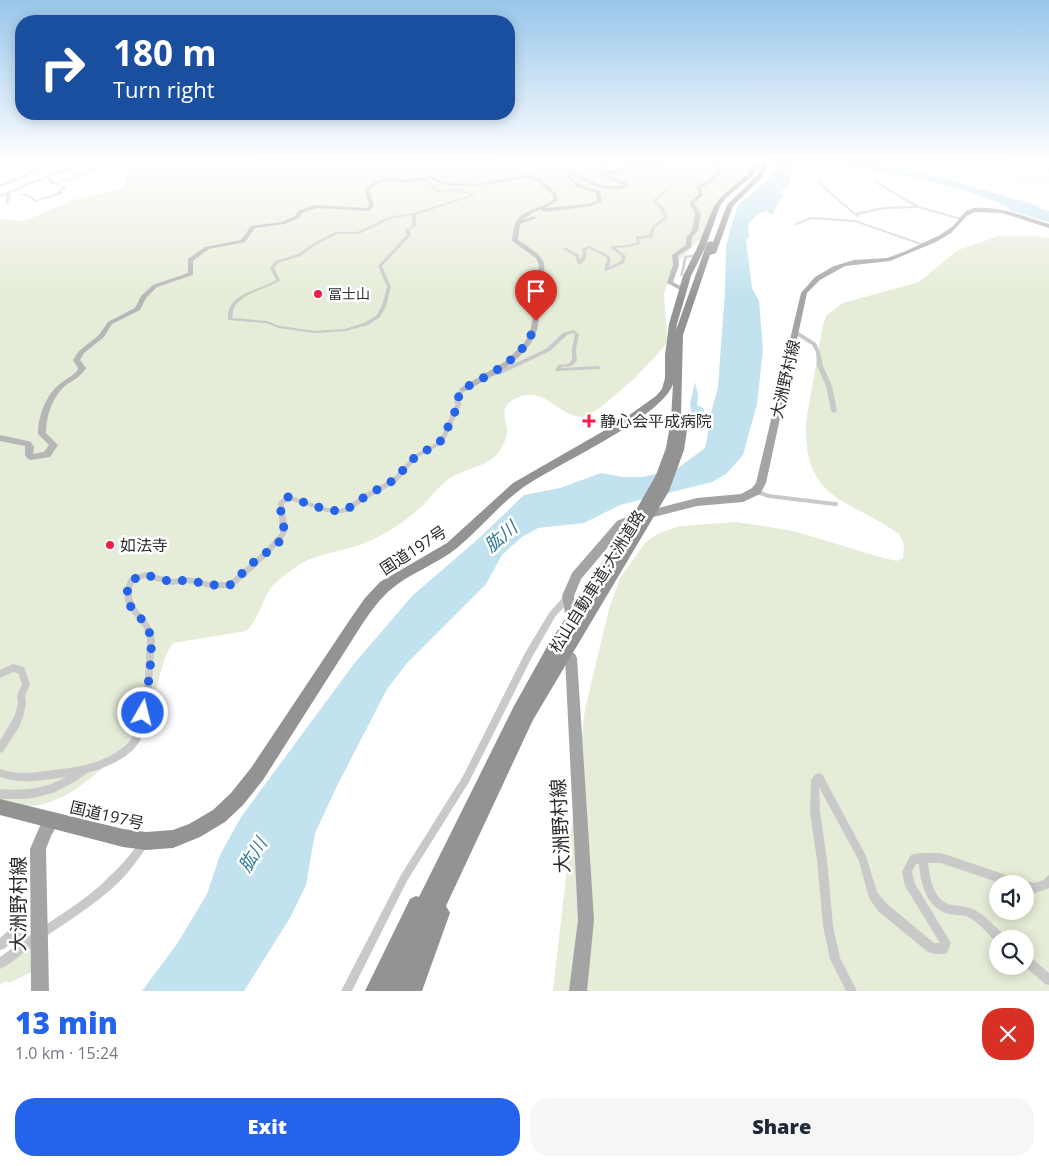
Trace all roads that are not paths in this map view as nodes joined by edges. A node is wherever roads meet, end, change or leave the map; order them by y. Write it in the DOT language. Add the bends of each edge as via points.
graph roads {
  1 [pos="307,208"];
  2 [pos="334,208"];
  3 [pos="370,208"];
  4 [pos="432,208"];
  5 [pos="539,208"];
  6 [pos="561,208"];
  7 [pos="662,208"];
  8 [pos="695,208"];
  9 [pos="716,208"];
  10 [pos="723,208"];
  11 [pos="728,208"];
  12 [pos="848,208"];
  13 [pos="883,208"];
  14 [pos="923,208"];
  15 [pos="414,214"];
  16 [pos="855,214"];
  17 [pos="525,215"];
  18 [pos="534,218"];
  19 [pos="962,218"];
  20 [pos="518,223"];
  21 [pos="796,224"];
  22 [pos="865,224"];
  23 [pos="1049,226"];
  24 [pos="922,244"];
  25 [pos="565,249"];
  26 [pos="697,255"];
  27 [pos="682,275"];
  28 [pos="684,290"];
  29 [pos="795,332"];
  30 [pos="598,368"];
  31 [pos="490,374"];
  32 [pos="463,389"];
  33 [pos="681,408"];
  34 [pos="834,411"];
  35 [pos="0,438"];
  36 [pos="756,491"];
  37 [pos="835,504"];
  38 [pos="568,596"];
  39 [pos="569,609"];
  40 [pos="571,658"];
  41 [pos="0,674"];
  42 [pos="0,749"];
  43 [pos="84,770"];
  44 [pos="0,773"];
  45 [pos="0,794"];
  46 [pos="0,807"];
  47 [pos="53,820"];
  48 [pos="466,831"];
  49 [pos="146,841"];
  50 [pos="923,858"];
  51 [pos="991,875"];
  52 [pos="1049,880"];
  53 [pos="1034,888"];
  54 [pos="991,930"];
  55 [pos="0,945"];
  56 [pos="24,945"];
  57 [pos="0,964"];
  58 [pos="1034,968"];
  59 [pos="1049,980"];
  60 [pos="40,991"];
  61 [pos="346,991"];
  62 [pos="375,991"];
  63 [pos="386,991"];
  64 [pos="400,991"];
  65 [pos="412,991"];
  66 [pos="578,991"];
  67 [pos="852,991"];
  1 -- 35 [label="street" via="289,222 253,227 243,241 202,250 190,260 191,274 155,286 143,297 140,307 110,323 102,336 77,357 82,368 80,373 60,387 42,417 42,434 54,445 47,454 32,457 28,455 28,444"];
  2 -- 3 [label="street"];
  4 -- 15 [label="street"];
  5 -- 17 [label="street"];
  6 -- 18 [label="street" via="546,210"];
  7 -- 25 [label="street" via="666,217 652,228 651,236 638,238 635,244 612,246 624,256 618,266 606,270 607,256 588,247 584,249 580,264 576,255"];
  8 -- 28 [label="street" via="698,212 695,230 689,238 689,246 675,255 676,265 670,283"];
  9 -- 26 [label="highway, 国道197号"];
  10 -- 33 [label="highway, 松山自動車道;大洲道路" via="682,320 678,350"];
  11 -- 33 [label="highway, 松山自動車道;大洲道路" via="688,322"];
  12 -- 16 [label="street"];
  13 -- 16 [label="street"];
  14 -- 19 [label="street"];
  15 -- 15 [label="street" via="414,226 407,230 409,235 380,266 389,287 381,313 375,320 345,330 315,332 267,322 230,319 232,310 246,292 278,280 272,268 277,262 299,255 336,233 358,233 388,218"];
  16 -- 22 [label="street"];
  17 -- 18 [label="street"];
  17 -- 20 [label="street"];
  18 -- 20 [label="street"];
  19 -- 23 [label="main road, 大洲野村線" via="970,211 990,210"];
  19 -- 24 [label="main road, 大洲野村線" via="948,232"];
  20 -- 31 [label="street" via="515,242 538,257 542,265 533,291 536,321 524,347"];
  21 -- 22 [label="street" via="818,218"];
  22 -- 24 [label="street"];
  24 -- 29 [label="main road, 大洲野村線" via="888,260 841,265 810,285 804,293"];
  26 -- 27 [label="street" via="685,257"];
  26 -- 28 [label="highway, 国道197号"];
  28 -- 49 [label="highway, 国道197号" via="670,339 670,378 659,398 596,442 517,486 451,546 385,586 370,602 257,774 237,799 219,816 194,832 173,839"];
  29 -- 34 [label="street" via="814,344 818,352"];
  29 -- 36 [label="main road, 大洲野村線" via="761,483"];
  30 -- 31 [label="street" via="558,370 560,366 575,361 577,334 574,331 565,334 548,350 497,374"];
  31 -- 32 [label="street"];
  32 -- 43 [label="street" via="438,444 416,456 394,480 346,510 327,510 288,497 281,503 284,532 280,542 255,560 230,585 187,580 172,582 146,575 131,580 128,599 150,635 147,696 140,729 136,738 116,756"];
  33 -- 48 [label="highway, 松山自動車道;大洲道路" via="682,435 663,492 633,533 528,715"];
  36 -- 37 [label="street" via="768,496"];
  36 -- 38 [label="main road" via="743,498 697,502 621,524 576,576"];
  38 -- 39 [label="main road"];
  38 -- 61 [label="street" via="552,614 528,656 466,779 404,878"];
  40 -- 66 [label="main road, 大洲野村線" via="586,920"];
  41 -- 42 [label="street" via="13,668 21,670 26,684 21,696 24,704 21,713"];
  43 -- 44 [label="street" via="29,778"];
  43 -- 45 [label="street" via="69,782 40,794"];
  46 -- 47 [label="highway, 国道197号"];
  47 -- 49 [label="highway, 国道197号"];
  47 -- 60 [label="main road, 大洲野村線" via="38,849"];
  48 -- 62 [label="highway" via="428,882"];
  48 -- 63 [label="highway, 松山自動車道;大洲道路" via="403,950"];
  48 -- 64 [label="highway, 松山自動車道;大洲道路"];
  48 -- 65 [label="highway"];
  49 -- 56 [label="street" via="127,868 99,892"];
  50 -- 51 [label="street" via="941,858"];
  50 -- 54 [label="street" via="925,882 939,904 950,910 973,914"];
  50 -- 67 [label="street" via="913,859 907,872 910,886 946,943 943,949 932,948 882,907 873,894 863,859 822,780 819,777 815,781 814,812 828,926 835,959"];
  52 -- 53 [label="street" via="1047,884"];
  55 -- 56 [label="street" via="12,935 20,938"];
  56 -- 57 [label="street"];
  58 -- 59 [label="street"];
}
